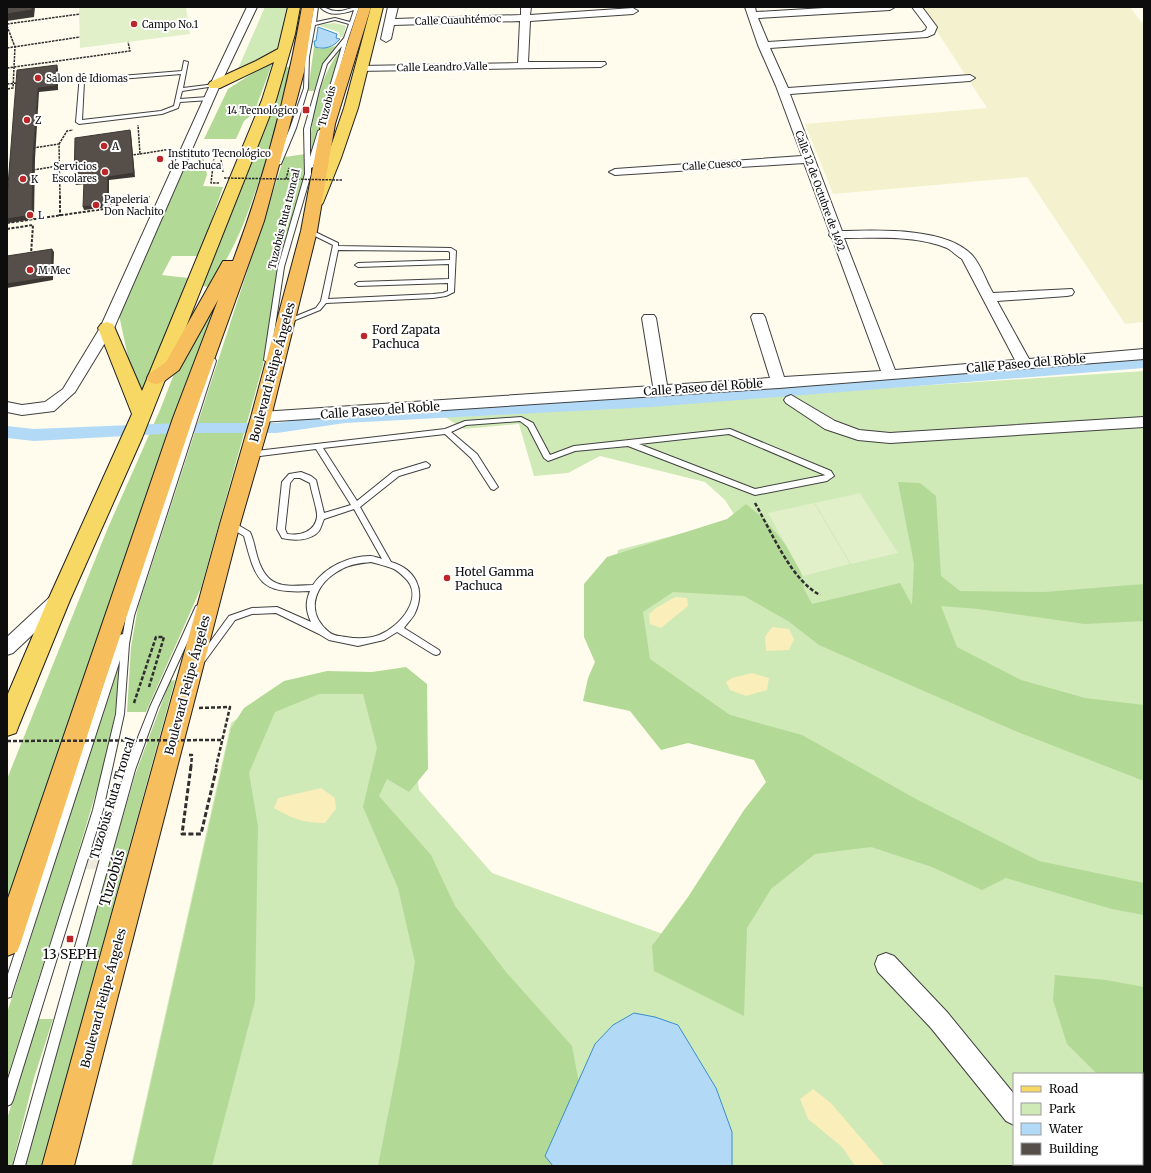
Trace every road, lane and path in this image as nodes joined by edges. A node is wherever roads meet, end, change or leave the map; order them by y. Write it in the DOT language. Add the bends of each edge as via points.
graph roads {
  1 [pos="252,7"];
  2 [pos="294,7"];
  3 [pos="308,7"];
  4 [pos="316,7"];
  5 [pos="322,7"];
  6 [pos="357,7"];
  7 [pos="364,7"];
  8 [pos="376,7"];
  9 [pos="393,7"];
  10 [pos="526,7"];
  11 [pos="890,7"];
  12 [pos="917,7"];
  13 [pos="633,11"];
  14 [pos="751,11"];
  15 [pos="80,14"];
  16 [pos="526,18"];
  17 [pos="390,22"];
  18 [pos="350,23"];
  19 [pos="313,24"];
  20 [pos="7,25"];
  21 [pos="80,37"];
  22 [pos="346,38"];
  23 [pos="386,39"];
  24 [pos="128,42"];
  25 [pos="763,45"];
  26 [pos="15,46"];
  27 [pos="7,48"];
  28 [pos="284,51"];
  29 [pos="348,58"];
  30 [pos="186,62"];
  31 [pos="601,64"];
  32 [pos="523,65"];
  33 [pos="14,67"];
  34 [pos="7,68"];
  35 [pos="361,69"];
  36 [pos="184,72"];
  37 [pos="82,75"];
  38 [pos="970,78"];
  39 [pos="82,81"];
  40 [pos="13,83"];
  41 [pos="18,83"];
  42 [pos="7,84"];
  43 [pos="215,85"];
  44 [pos="7,89"];
  45 [pos="180,90"];
  46 [pos="784,90"];
  47 [pos="208,99"];
  48 [pos="178,101"];
  49 [pos="138,121"];
  50 [pos="29,148"];
  51 [pos="159,150"];
  52 [pos="140,154"];
  53 [pos="125,156"];
  54 [pos="808,159"];
  55 [pos="81,163"];
  56 [pos="59,166"];
  57 [pos="28,171"];
  58 [pos="616,172"];
  59 [pos="308,174"];
  60 [pos="342,180"];
  61 [pos="211,183"];
  62 [pos="166,195"];
  63 [pos="315,203"];
  64 [pos="60,216"];
  65 [pos="256,221"];
  66 [pos="7,223"];
  67 [pos="7,229"];
  68 [pos="309,231"];
  69 [pos="835,235"];
  70 [pos="336,248"];
  71 [pos="31,256"];
  72 [pos="452,262"];
  73 [pos="358,265"];
  74 [pos="451,281"];
  75 [pos="358,284"];
  76 [pos="1066,292"];
  77 [pos="989,297"];
  78 [pos="324,301"];
  79 [pos="230,311"];
  80 [pos="758,317"];
  81 [pos="649,318"];
  82 [pos="285,322"];
  83 [pos="107,328"];
  84 [pos="1144,354"];
  85 [pos="215,355"];
  86 [pos="1024,363"];
  87 [pos="266,366"];
  88 [pos="890,375"];
  89 [pos="156,378"];
  90 [pos="779,382"];
  91 [pos="661,390"];
  92 [pos="791,400"];
  93 [pos="7,407"];
  94 [pos="141,414"];
  95 [pos="1144,422"];
  96 [pos="186,428"];
  97 [pos="446,431"];
  98 [pos="255,434"];
  99 [pos="630,443"];
  100 [pos="319,448"];
  101 [pos="426,465"];
  102 [pos="494,487"];
  103 [pos="755,492"];
  104 [pos="356,506"];
  105 [pos="321,517"];
  106 [pos="230,524"];
  107 [pos="387,561"];
  108 [pos="315,588"];
  109 [pos="820,595"];
  110 [pos="203,598"];
  111 [pos="59,600"];
  112 [pos="130,616"];
  113 [pos="399,629"];
  114 [pos="322,632"];
  115 [pos="164,637"];
  116 [pos="7,648"];
  117 [pos="436,652"];
  118 [pos="190,676"];
  119 [pos="181,709"];
  120 [pos="132,711"];
  121 [pos="7,725"];
  122 [pos="125,733"];
  123 [pos="122,740"];
  124 [pos="223,740"];
  125 [pos="7,741"];
  126 [pos="192,755"];
  127 [pos="7,942"];
  128 [pos="886,964"];
  129 [pos="7,993"];
  130 [pos="7,1100"];
  131 [pos="1013,1112"];
  132 [pos="18,1166"];
  133 [pos="48,1166"];
  134 [pos="58,1166"];
  1 -- 43 [label="street"];
  2 -- 28 [label="main road"];
  3 -- 65 [label="highway" via="297,72"];
  4 -- 19 [label="lane, Tuzobús Ruta troncal"];
  5 -- 6 [label="lane" via="327,11 338,12"];
  6 -- 18 [label="lane, Tuzobús Ruta troncal"];
  7 -- 29 [label="highway, Boulevard Felipe Ángeles"];
  8 -- 29 [label="highway"];
  8 -- 35 [label="main road, Boulevard Felipe Ángeles"];
  9 -- 17 [label="street"];
  10 -- 16 [label="street"];
  11 -- 14 [label="street"];
  12 -- 25 [label="street" via="932,27 931,32 924,35"];
  13 -- 16 [label="street, Calle Cuauhtémoc"];
  14 -- 25 [label="street, Calle 12 de Octubre de 1492"];
  15 -- 20 [label="path"];
  16 -- 17 [label="street, Calle Cuauhtémoc"];
  16 -- 32 [label="street"];
  17 -- 23 [label="street"];
  18 -- 19 [label="lane" via="335,20"];
  18 -- 22 [label="lane, Tuzobús Ruta troncal"];
  19 -- 79 [label="lane, Tuzobús Ruta troncal" via="307,57 306,88"];
  20 -- 26 [label="path"];
  21 -- 26 [label="path"];
  22 -- 59 [label="lane, Tuzobús"];
  22 -- 59 [label="lane, Tuzobús Ruta troncal" via="326,64 317,90 307,128"];
  24 -- 33 [label="path" via="130,50"];
  25 -- 46 [label="street, Calle 12 de Octubre de 1492"];
  26 -- 27 [label="path"];
  26 -- 33 [label="path"];
  28 -- 43 [label="main road"];
  28 -- 89 [label="main road" via="268,100"];
  29 -- 63 [label="highway, Boulevard Felipe Ángeles" via="328,124"];
  30 -- 36 [label="lane"];
  31 -- 32 [label="street, Calle Leandro Valle"];
  32 -- 35 [label="street, Calle Leandro Valle"];
  33 -- 34 [label="path"];
  33 -- 40 [label="path"];
  35 -- 63 [label="main road, Boulevard Felipe Ángeles" via="334,158"];
  36 -- 39 [label="lane"];
  36 -- 45 [label="lane"];
  37 -- 39 [label="lane"];
  38 -- 46 [label="street"];
  39 -- 48 [label="lane" via="80,122 162,112 176,107"];
  40 -- 41 [label="path"];
  40 -- 42 [label="path"];
  40 -- 44 [label="path" via="13,88"];
  43 -- 45 [label="lane"];
  43 -- 47 [label="street"];
  45 -- 48 [label="lane"];
  46 -- 54 [label="street, Calle 12 de Octubre de 1492"];
  47 -- 48 [label="lane"];
  47 -- 62 [label="street"];
  49 -- 52 [label="path"];
  50 -- 56 [label="path" via="59,144"];
  51 -- 52 [label="path"];
  52 -- 53 [label="path"];
  54 -- 58 [label="street, Calle Cuesco"];
  54 -- 69 [label="street, Calle 12 de Octubre de 1492"];
  55 -- 56 [label="path"];
  56 -- 57 [label="path"];
  56 -- 64 [label="path"];
  59 -- 87 [label="lane, Tuzobús Ruta troncal" via="281,267"];
  60 -- 61 [label="path, bridge" via="224,178 219,148 215,148"];
  62 -- 64 [label="path" via="110,203 111,208"];
  62 -- 83 [label="street"];
  63 -- 68 [label="highway, Boulevard Felipe Ángeles"];
  64 -- 66 [label="path"];
  65 -- 89 [label="highway" via="173,366"];
  65 -- 96 [label="highway"];
  67 -- 71 [label="path" via="33,225"];
  68 -- 70 [label="lane" via="332,240"];
  68 -- 82 [label="highway, Boulevard Felipe Ángeles"];
  69 -- 77 [label="street" via="875,234 931,240 952,246 967,257"];
  69 -- 88 [label="street, Calle 12 de Octubre de 1492"];
  70 -- 72 [label="lane" via="443,248 453,251"];
  70 -- 78 [label="lane"];
  72 -- 73 [label="lane"];
  72 -- 74 [label="lane"];
  74 -- 75 [label="lane"];
  74 -- 78 [label="lane" via="450,292 444,295"];
  76 -- 77 [label="street"];
  77 -- 86 [label="street"];
  78 -- 82 [label="lane" via="318,309"];
  80 -- 90 [label="street"];
  81 -- 91 [label="street"];
  82 -- 98 [label="highway, Boulevard Felipe Ángeles"];
  83 -- 93 [label="street" via="68,392 49,407 22,410"];
  83 -- 94 [label="main road"];
  84 -- 86 [label="street, Calle Paseo del Roble"];
  85 -- 96 [label="lane"];
  86 -- 88 [label="street, Calle Paseo del Roble"];
  88 -- 90 [label="street, Calle Paseo del Roble"];
  89 -- 94 [label="main road"];
  90 -- 91 [label="street, Calle Paseo del Roble"];
  91 -- 98 [label="street, Calle Paseo del Roble"];
  92 -- 95 [label="street" via="830,425 858,435 890,438"];
  94 -- 111 [label="main road"];
  96 -- 112 [label="lane, Tuzobús Ruta Troncal"];
  96 -- 127 [label="highway" via="88,696"];
  97 -- 99 [label="lane" via="465,424 521,419 531,425 548,458 574,449"];
  97 -- 100 [label="lane"];
  97 -- 102 [label="lane" via="474,456"];
  98 -- 100 [label="lane"];
  98 -- 106 [label="highway, Boulevard Felipe Ángeles"];
  98 -- 110 [label="lane, Tuzobús Ruta Troncal"];
  99 -- 103 [label="lane"];
  99 -- 103 [label="lane" via="730,430 829,474 827,478"];
  100 -- 104 [label="lane"];
  101 -- 104 [label="lane" via="396,474"];
  103 -- 109 [label="path" via="754,504 795,574 810,590"];
  104 -- 105 [label="lane"];
  104 -- 107 [label="lane"];
  105 -- 105 [label="lane" via="313,482 301,475 292,476 286,482 282,529 285,536 296,538 310,534 316,529"];
  106 -- 108 [label="lane" via="247,534 256,566 263,579 280,588"];
  106 -- 118 [label="highway, Boulevard Felipe Ángeles"];
  107 -- 108 [label="lane" via="354,561 338,567 325,576"];
  107 -- 113 [label="lane" via="400,567 411,577 416,589 416,603 410,616"];
  108 -- 114 [label="lane" via="310,602 311,616"];
  110 -- 132 [label="lane, Tuzobús Ruta Troncal" via="154,707 130,770"];
  110 -- 133 [label="lane, Tuzobús"];
  111 -- 116 [label="street"];
  111 -- 121 [label="main road"];
  112 -- 129 [label="lane"];
  112 -- 130 [label="lane, Tuzobús Ruta Troncal" via="125,644 120,714 98,810"];
  113 -- 114 [label="lane" via="383,638 365,643 347,642"];
  113 -- 117 [label="lane"];
  114 -- 118 [label="lane" via="277,610 252,611 232,618"];
  115 -- 120 [label="path" via="156,637"];
  118 -- 119 [label="highway, Boulevard Felipe Ángeles"];
  119 -- 124 [label="path" via="230,707"];
  119 -- 134 [label="highway, Boulevard Felipe Ángeles"];
  122 -- 123 [label="path"];
  123 -- 124 [label="path, bridge"];
  123 -- 125 [label="path, bridge"];
  124 -- 126 [label="path" via="201,834 182,834"];
  128 -- 131 [label="street" via="939,1020"];
}
